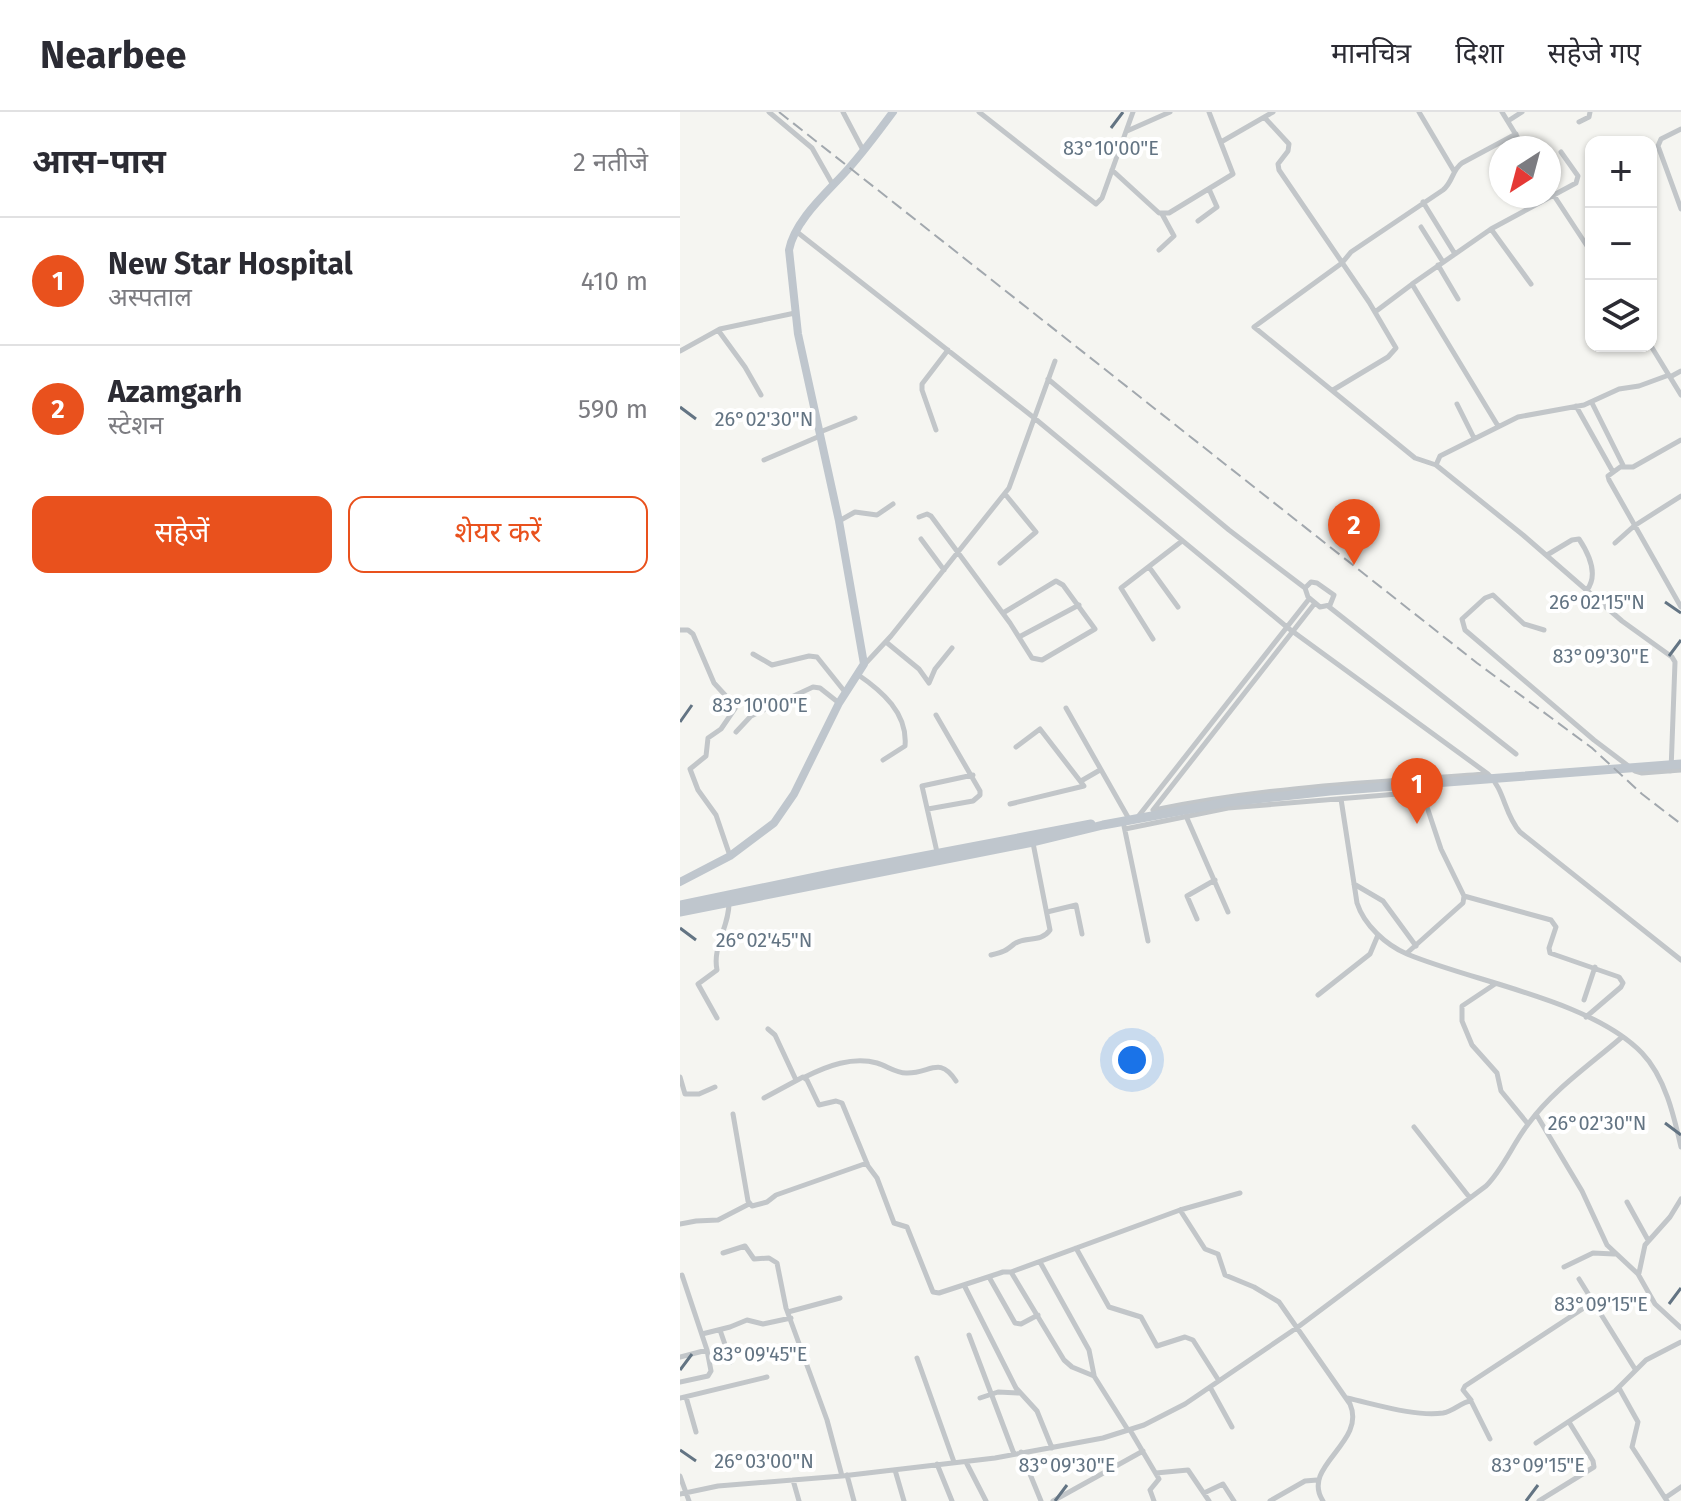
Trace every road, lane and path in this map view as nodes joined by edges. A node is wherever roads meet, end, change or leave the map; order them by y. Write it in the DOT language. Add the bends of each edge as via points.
graph roads {
  1 [pos="769,112"];
  2 [pos="843,112"];
  3 [pos="893,112"];
  4 [pos="979,112"];
  5 [pos="1133,112"];
  6 [pos="1170,112"];
  7 [pos="1209,112"];
  8 [pos="1273,112"];
  9 [pos="1419,112"];
  10 [pos="1502,112"];
  11 [pos="1522,112"];
  12 [pos="1590,112"];
  13 [pos="1265,118"];
  14 [pos="1508,121"];
  15 [pos="1579,122"];
  16 [pos="1681,129"];
  17 [pos="1126,131"];
  18 [pos="1516,134"];
  19 [pos="1221,142"];
  20 [pos="863,151"];
  21 [pos="1561,152"];
  22 [pos="1112,170"];
  23 [pos="1454,171"];
  24 [pos="833,185"];
  25 [pos="1209,189"];
  26 [pos="1561,190"];
  27 [pos="1423,202"];
  28 [pos="1561,207"];
  29 [pos="1529,208"];
  30 [pos="1681,209"];
  31 [pos="1162,214"];
  32 [pos="1198,221"];
  33 [pos="1421,227"];
  34 [pos="1491,229"];
  35 [pos="797,232"];
  36 [pos="1585,243"];
  37 [pos="1159,250"];
  38 [pos="1455,254"];
  39 [pos="1342,263"];
  40 [pos="1441,263"];
  41 [pos="1412,284"];
  42 [pos="1531,284"];
  43 [pos="1458,299"];
  44 [pos="1375,312"];
  45 [pos="795,313"];
  46 [pos="718,330"];
  47 [pos="948,350"];
  48 [pos="680,351"];
  49 [pos="1655,352"];
  50 [pos="1055,361"];
  51 [pos="1681,371"];
  52 [pos="1669,376"];
  53 [pos="1048,379"];
  54 [pos="1332,390"];
  55 [pos="761,395"];
  56 [pos="1681,395"];
  57 [pos="1592,402"];
  58 [pos="1457,404"];
  59 [pos="1576,406"];
  60 [pos="1033,417"];
  61 [pos="855,418"];
  62 [pos="1498,426"];
  63 [pos="936,430"];
  64 [pos="820,434"];
  65 [pos="1474,438"];
  66 [pos="1681,440"];
  67 [pos="764,460"];
  68 [pos="1436,465"];
  69 [pos="1621,467"];
  70 [pos="1613,472"];
  71 [pos="1005,494"];
  72 [pos="1681,496"];
  73 [pos="893,504"];
  74 [pos="919,517"];
  75 [pos="839,521"];
  76 [pos="1634,526"];
  77 [pos="921,539"];
  78 [pos="1182,541"];
  79 [pos="1615,543"];
  80 [pos="957,554"];
  81 [pos="1547,555"];
  82 [pos="1000,563"];
  83 [pos="1149,567"];
  84 [pos="944,570"];
  85 [pos="1305,588"];
  86 [pos="1587,590"];
  87 [pos="1312,601"];
  88 [pos="1079,605"];
  89 [pos="1328,606"];
  90 [pos="1178,607"];
  91 [pos="1681,607"];
  92 [pos="1003,613"];
  93 [pos="680,630"];
  94 [pos="1290,630"];
  95 [pos="1544,630"];
  96 [pos="1019,637"];
  97 [pos="1153,639"];
  98 [pos="886,642"];
  99 [pos="952,648"];
  100 [pos="1681,653"];
  101 [pos="753,654"];
  102 [pos="1675,662"];
  103 [pos="864,664"];
  104 [pos="857,674"];
  105 [pos="845,692"];
  106 [pos="839,703"];
  107 [pos="1066,708"];
  108 [pos="936,715"];
  109 [pos="736,732"];
  110 [pos="1016,747"];
  111 [pos="1516,754"];
  112 [pos="883,760"];
  113 [pos="1681,764"];
  114 [pos="1100,770"];
  115 [pos="1681,770"];
  116 [pos="1671,771"];
  117 [pos="1488,774"];
  118 [pos="973,775"];
  119 [pos="1081,781"];
  120 [pos="1341,799"];
  121 [pos="1010,804"];
  122 [pos="928,809"];
  123 [pos="1151,813"];
  124 [pos="1186,816"];
  125 [pos="1128,822"];
  126 [pos="1103,825"];
  127 [pos="1033,842"];
  128 [pos="938,853"];
  129 [pos="730,856"];
  130 [pos="1215,880"];
  131 [pos="680,882"];
  132 [pos="1354,884"];
  133 [pos="1464,896"];
  134 [pos="728,899"];
  135 [pos="680,905"];
  136 [pos="680,912"];
  137 [pos="1047,912"];
  138 [pos="1228,912"];
  139 [pos="1197,919"];
  140 [pos="1082,934"];
  141 [pos="1378,935"];
  142 [pos="1148,941"];
  143 [pos="1416,946"];
  144 [pos="1406,954"];
  145 [pos="991,955"];
  146 [pos="1681,960"];
  147 [pos="1595,967"];
  148 [pos="1496,984"];
  149 [pos="1318,995"];
  150 [pos="1584,1000"];
  151 [pos="1586,1017"];
  152 [pos="717,1018"];
  153 [pos="768,1029"];
  154 [pos="1622,1037"];
  155 [pos="680,1077"];
  156 [pos="805,1077"];
  157 [pos="796,1080"];
  158 [pos="956,1081"];
  159 [pos="715,1087"];
  160 [pos="764,1098"];
  161 [pos="733,1114"];
  162 [pos="1536,1114"];
  163 [pos="1528,1124"];
  164 [pos="1414,1127"];
  165 [pos="1681,1147"];
  166 [pos="867,1163"];
  167 [pos="1240,1193"];
  168 [pos="1470,1198"];
  169 [pos="1681,1199"];
  170 [pos="1627,1202"];
  171 [pos="749,1204"];
  172 [pos="1180,1210"];
  173 [pos="680,1224"];
  174 [pos="1648,1240"];
  175 [pos="1076,1248"];
  176 [pos="723,1253"];
  177 [pos="1615,1254"];
  178 [pos="1040,1262"];
  179 [pos="1564,1267"];
  180 [pos="1011,1272"];
  181 [pos="1638,1274"];
  182 [pos="682,1275"];
  183 [pos="989,1277"];
  184 [pos="1579,1279"];
  185 [pos="964,1285"];
  186 [pos="840,1298"];
  187 [pos="1593,1302"];
  188 [pos="789,1315"];
  189 [pos="1038,1315"];
  190 [pos="1298,1327"];
  191 [pos="1681,1328"];
  192 [pos="720,1330"];
  193 [pos="702,1334"];
  194 [pos="969,1335"];
  195 [pos="1681,1342"];
  196 [pos="707,1350"];
  197 [pos="680,1357"];
  198 [pos="917,1358"];
  199 [pos="731,1362"];
  200 [pos="1635,1369"];
  201 [pos="1094,1376"];
  202 [pos="767,1377"];
  203 [pos="1219,1381"];
  204 [pos="680,1382"];
  205 [pos="1210,1387"];
  206 [pos="1619,1388"];
  207 [pos="992,1393"];
  208 [pos="1019,1393"];
  209 [pos="683,1398"];
  210 [pos="980,1398"];
  211 [pos="1346,1398"];
  212 [pos="1471,1401"];
  213 [pos="1569,1422"];
  214 [pos="1232,1427"];
  215 [pos="1129,1430"];
  216 [pos="696,1432"];
  217 [pos="1490,1439"];
  218 [pos="1536,1443"];
  219 [pos="1052,1448"];
  220 [pos="1143,1451"];
  221 [pos="1018,1453"];
  222 [pos="954,1462"];
  223 [pos="966,1462"];
  224 [pos="937,1464"];
  225 [pos="895,1470"];
  226 [pos="1156,1473"];
  227 [pos="844,1475"];
  228 [pos="680,1476"];
  229 [pos="793,1480"];
  230 [pos="1317,1480"];
  231 [pos="1681,1487"];
  232 [pos="683,1493"];
  233 [pos="1204,1493"];
  234 [pos="1666,1499"];
  235 [pos="689,1501"];
  236 [pos="799,1501"];
  237 [pos="854,1501"];
  238 [pos="904,1501"];
  239 [pos="952,1501"];
  240 [pos="986,1501"];
  241 [pos="1041,1501"];
  242 [pos="1053,1501"];
  243 [pos="1154,1501"];
  244 [pos="1209,1501"];
  245 [pos="1234,1501"];
  246 [pos="1270,1501"];
  247 [pos="1323,1501"];
  248 [pos="1539,1501"];
  1 -- 24 [label="street" via="812,148"];
  2 -- 20 [label="street"];
  3 -- 20 [label="main road"];
  4 -- 22 [label="street" via="1094,203 1100,201"];
  5 -- 17 [label="street"];
  6 -- 17 [label="street"];
  7 -- 19 [label="street"];
  8 -- 13 [label="street"];
  9 -- 23 [label="street"];
  10 -- 14 [label="street"];
  11 -- 14 [label="street"];
  12 -- 15 [label="street"];
  13 -- 19 [label="street"];
  13 -- 39 [label="street" via="1289,144 1279,170"];
  14 -- 18 [label="street"];
  16 -- 30 [label="street" via="1658,146"];
  17 -- 22 [label="street"];
  18 -- 23 [label="street"];
  19 -- 25 [label="street" via="1233,174"];
  20 -- 24 [label="main road"];
  21 -- 26 [label="street" via="1578,179"];
  22 -- 31 [label="street"];
  23 -- 27 [label="street" via="1447,186"];
  24 -- 35 [label="main road"];
  25 -- 31 [label="street"];
  25 -- 32 [label="street" via="1217,208"];
  27 -- 38 [label="street"];
  27 -- 39 [label="street"];
  28 -- 36 [label="street"];
  29 -- 34 [label="street"];
  31 -- 37 [label="street" via="1174,236"];
  33 -- 40 [label="street"];
  34 -- 38 [label="street"];
  34 -- 42 [label="street"];
  35 -- 45 [label="main road" via="789,250"];
  35 -- 47 [label="street"];
  38 -- 40 [label="street"];
  39 -- 44 [label="street"];
  39 -- 54 [label="street" via="1254,327"];
  40 -- 41 [label="street"];
  40 -- 43 [label="street"];
  41 -- 44 [label="street"];
  41 -- 62 [label="street"];
  44 -- 54 [label="street" via="1394,352"];
  45 -- 46 [label="street"];
  45 -- 64 [label="main road"];
  46 -- 48 [label="street"];
  46 -- 55 [label="street"];
  47 -- 60 [label="street"];
  47 -- 63 [label="street" via="922,384"];
  49 -- 52 [label="street"];
  50 -- 53 [label="street"];
  51 -- 52 [label="street"];
  52 -- 56 [label="street"];
  52 -- 57 [label="street"];
  53 -- 60 [label="street"];
  53 -- 85 [label="street"];
  54 -- 68 [label="street" via="1415,458"];
  57 -- 59 [label="street"];
  57 -- 69 [label="street"];
  58 -- 65 [label="street"];
  59 -- 62 [label="street"];
  59 -- 70 [label="street"];
  60 -- 71 [label="street"];
  60 -- 78 [label="street"];
  61 -- 64 [label="street"];
  62 -- 65 [label="street"];
  64 -- 67 [label="street"];
  64 -- 75 [label="main road"];
  65 -- 68 [label="street" via="1440,456"];
  66 -- 69 [label="street" via="1633,467"];
  68 -- 81 [label="street"];
  69 -- 70 [label="street"];
  70 -- 76 [label="street" via="1609,480"];
  71 -- 80 [label="street"];
  71 -- 82 [label="street" via="1036,532"];
  72 -- 76 [label="street"];
  73 -- 75 [label="street" via="877,515 855,512"];
  74 -- 80 [label="street" via="931,516"];
  75 -- 103 [label="main road"];
  76 -- 79 [label="street"];
  76 -- 91 [label="street"];
  77 -- 84 [label="street"];
  78 -- 83 [label="street"];
  78 -- 94 [label="street"];
  80 -- 84 [label="street"];
  80 -- 92 [label="street"];
  81 -- 86 [label="street"];
  81 -- 86 [label="street" via="1579,539 1594,574"];
  83 -- 90 [label="street"];
  83 -- 97 [label="street" via="1120,589"];
  84 -- 98 [label="street"];
  85 -- 87 [label="street"];
  85 -- 89 [label="street" via="1311,582 1329,591 1334,595"];
  86 -- 102 [label="street"];
  87 -- 89 [label="street"];
  87 -- 94 [label="street"];
  88 -- 92 [label="street" via="1056,581"];
  88 -- 96 [label="street"];
  88 -- 96 [label="street" via="1095,629 1042,660 1032,658"];
  89 -- 111 [label="street"];
  92 -- 96 [label="street"];
  93 -- 129 [label="street" via="693,634 714,683 736,707 708,738 706,756 690,769 716,815"];
  94 -- 117 [label="street"];
  94 -- 123 [label="street"];
  94 -- 125 [label="street"];
  95 -- 116 [label="street" via="1524,624 1493,595 1462,619 1465,630 1635,771"];
  98 -- 99 [label="street" via="929,683"];
  98 -- 103 [label="street"];
  100 -- 102 [label="street"];
  101 -- 105 [label="street" via="772,665 817,657"];
  102 -- 116 [label="street"];
  103 -- 104 [label="main road"];
  104 -- 105 [label="main road"];
  104 -- 112 [label="street" via="884,693 903,729 906,745"];
  105 -- 106 [label="main road"];
  106 -- 109 [label="street" via="813,687 751,716"];
  106 -- 129 [label="main road" via="781,815"];
  107 -- 114 [label="street"];
  108 -- 118 [label="street"];
  110 -- 119 [label="street" via="1040,729"];
  113 -- 123 [label="main road" via="1330,791"];
  114 -- 119 [label="street"];
  114 -- 125 [label="street"];
  115 -- 116 [label="street"];
  117 -- 123 [label="street" via="1214,797"];
  117 -- 146 [label="street" via="1520,832"];
  118 -- 122 [label="street" via="922,786"];
  118 -- 122 [label="street" via="980,791 976,800"];
  119 -- 121 [label="street" via="1084,786"];
  120 -- 124 [label="street"];
  120 -- 132 [label="street"];
  120 -- 133 [label="street" via="1422,792"];
  122 -- 128 [label="street"];
  123 -- 125 [label="main road"];
  124 -- 125 [label="street"];
  124 -- 130 [label="street"];
  125 -- 126 [label="main road"];
  125 -- 142 [label="street"];
  126 -- 127 [label="main road"];
  126 -- 128 [label="main road" via="1082,824"];
  127 -- 134 [label="main road"];
  127 -- 137 [label="street"];
  128 -- 134 [label="main road"];
  129 -- 131 [label="main road"];
  130 -- 138 [label="street"];
  130 -- 139 [label="street" via="1187,896"];
  132 -- 141 [label="street" via="1360,910"];
  132 -- 143 [label="street" via="1383,901"];
  133 -- 143 [label="street" via="1459,909"];
  133 -- 147 [label="street" via="1551,920 1556,927 1550,953"];
  134 -- 135 [label="main road"];
  134 -- 136 [label="main road"];
  134 -- 152 [label="street" via="728,918 714,958 717,970 698,984"];
  137 -- 140 [label="street" via="1076,904"];
  137 -- 145 [label="street" via="1047,935"];
  141 -- 144 [label="street"];
  141 -- 149 [label="street" via="1370,954"];
  143 -- 144 [label="street"];
  144 -- 148 [label="street"];
  147 -- 150 [label="street"];
  147 -- 151 [label="street" via="1623,983"];
  148 -- 151 [label="street"];
  148 -- 163 [label="street" via="1462,1006 1462,1021 1472,1045 1497,1073 1501,1091"];
  151 -- 154 [label="street"];
  153 -- 157 [label="street"];
  154 -- 162 [label="street"];
  154 -- 165 [label="street" via="1642,1053 1659,1078"];
  155 -- 159 [label="street" via="685,1094"];
  156 -- 157 [label="street"];
  156 -- 158 [label="street" via="838,1063 873,1062 903,1073 942,1067"];
  156 -- 166 [label="street" via="819,1105 842,1103"];
  157 -- 160 [label="street"];
  161 -- 171 [label="street"];
  162 -- 163 [label="street"];
  162 -- 177 [label="street"];
  163 -- 168 [label="street" via="1493,1179"];
  164 -- 168 [label="street"];
  166 -- 171 [label="street" via="767,1202"];
  166 -- 185 [label="street" via="894,1223 907,1227 933,1292"];
  167 -- 172 [label="street"];
  168 -- 190 [label="street"];
  169 -- 174 [label="street"];
  170 -- 174 [label="street"];
  171 -- 173 [label="street" via="718,1220"];
  172 -- 175 [label="street"];
  172 -- 190 [label="street" via="1205,1249 1218,1254 1225,1275 1275,1300"];
  174 -- 181 [label="street"];
  175 -- 178 [label="street"];
  175 -- 203 [label="street" via="1109,1307 1141,1317 1157,1346 1185,1337 1193,1340"];
  176 -- 188 [label="street" via="745,1246 754,1259 775,1261"];
  177 -- 179 [label="street" via="1593,1253"];
  177 -- 181 [label="street"];
  178 -- 180 [label="street"];
  178 -- 201 [label="street" via="1089,1350"];
  180 -- 183 [label="street"];
  180 -- 189 [label="street"];
  181 -- 191 [label="street" via="1655,1304"];
  182 -- 193 [label="street"];
  183 -- 185 [label="street"];
  183 -- 189 [label="street" via="1015,1323"];
  184 -- 187 [label="street"];
  185 -- 208 [label="street"];
  186 -- 188 [label="street"];
  187 -- 200 [label="street"];
  187 -- 212 [label="street" via="1465,1386"];
  188 -- 192 [label="street" via="763,1324 750,1319"];
  188 -- 227 [label="street"];
  189 -- 201 [label="street" via="1068,1365"];
  190 -- 203 [label="street"];
  190 -- 211 [label="street"];
  192 -- 193 [label="street"];
  192 -- 199 [label="street"];
  193 -- 196 [label="street"];
  194 -- 207 [label="street"];
  195 -- 200 [label="street"];
  196 -- 197 [label="street"];
  196 -- 204 [label="street" via="710,1375"];
  198 -- 222 [label="street"];
  200 -- 206 [label="street"];
  201 -- 215 [label="street"];
  202 -- 209 [label="street"];
  203 -- 205 [label="street"];
  205 -- 214 [label="street"];
  205 -- 215 [label="street" via="1172,1412"];
  206 -- 213 [label="street"];
  206 -- 234 [label="street" via="1638,1422 1632,1447"];
  207 -- 208 [label="street"];
  207 -- 210 [label="street"];
  207 -- 221 [label="street"];
  208 -- 219 [label="street" via="1037,1411"];
  209 -- 216 [label="street"];
  211 -- 212 [label="street" via="1432,1413"];
  211 -- 230 [label="street" via="1354,1412 1350,1432"];
  212 -- 217 [label="street"];
  213 -- 218 [label="street"];
  213 -- 248 [label="street" via="1594,1467"];
  215 -- 219 [label="street"];
  215 -- 220 [label="street"];
  219 -- 221 [label="street"];
  220 -- 226 [label="street"];
  220 -- 242 [label="street"];
  221 -- 223 [label="street"];
  221 -- 241 [label="street"];
  222 -- 223 [label="street"];
  222 -- 224 [label="street"];
  223 -- 240 [label="street"];
  224 -- 225 [label="street"];
  224 -- 239 [label="street"];
  225 -- 227 [label="street"];
  225 -- 238 [label="street"];
  226 -- 233 [label="street" via="1188,1470"];
  226 -- 243 [label="street" via="1159,1481 1150,1490"];
  227 -- 229 [label="street"];
  227 -- 237 [label="street"];
  228 -- 232 [label="street"];
  229 -- 232 [label="street"];
  229 -- 236 [label="street"];
  230 -- 246 [label="street"];
  230 -- 247 [label="street"];
  231 -- 234 [label="street"];
  232 -- 235 [label="street"];
  233 -- 244 [label="street"];
  233 -- 245 [label="street" via="1223,1484"];
}
